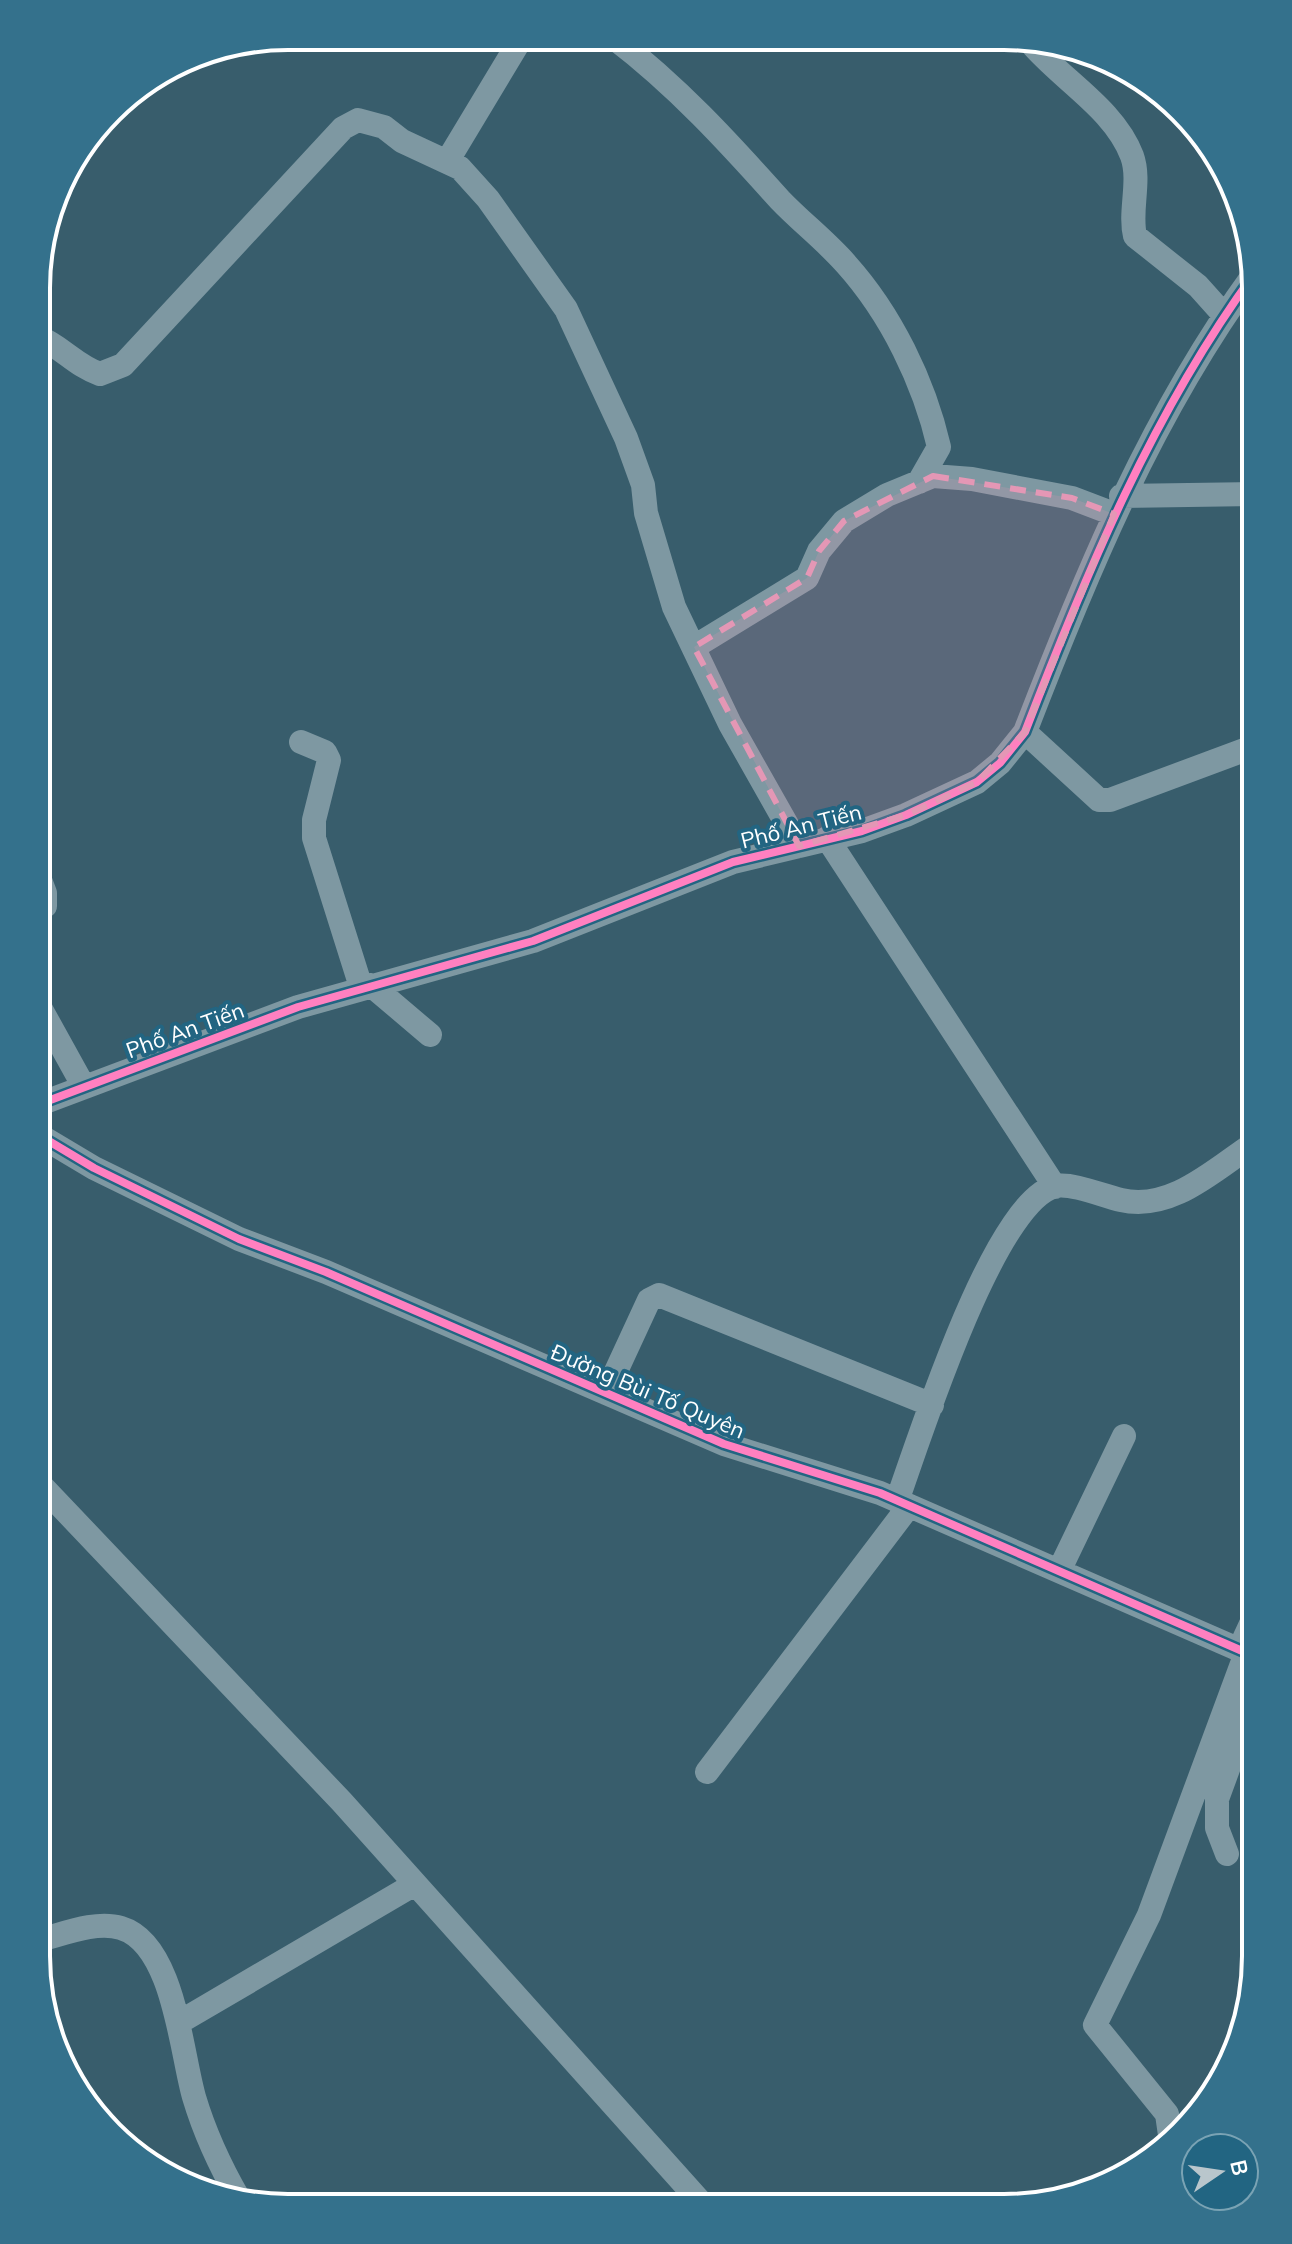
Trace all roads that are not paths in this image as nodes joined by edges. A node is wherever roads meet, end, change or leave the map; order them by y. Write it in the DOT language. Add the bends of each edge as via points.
graph roads {
  1 [pos="514,51"];
  2 [pos="630,51"];
  3 [pos="1040,54"];
  4 [pos="448,160"];
  5 [pos="1242,290"];
  6 [pos="1224,315"];
  7 [pos="50,342"];
  8 [pos="919,482"];
  9 [pos="1242,495"];
  10 [pos="1117,505"];
  11 [pos="694,647"];
  12 [pos="1025,732"];
  13 [pos="301,742"];
  14 [pos="1242,751"];
  15 [pos="827,838"];
  16 [pos="799,846"];
  17 [pos="366,986"];
  18 [pos="50,1026"];
  19 [pos="430,1035"];
  20 [pos="84,1087"];
  21 [pos="50,1100"];
  22 [pos="50,1142"];
  23 [pos="1241,1152"];
  24 [pos="1055,1187"];
  25 [pos="606,1393"];
  26 [pos="932,1405"];
  27 [pos="1124,1436"];
  28 [pos="50,1495"];
  29 [pos="903,1503"];
  30 [pos="1059,1571"];
  31 [pos="1241,1650"];
  32 [pos="1241,1669"];
  33 [pos="1241,1733"];
  34 [pos="707,1772"];
  35 [pos="1227,1854"];
  36 [pos="415,1884"];
  37 [pos="50,1938"];
  38 [pos="178,2023"];
  39 [pos="1169,2127"];
  40 [pos="232,2187"];
  41 [pos="693,2194"];
  1 -- 4 [label="street"];
  2 -- 8 [label="street" via="714,125 802,224 843,260 878,306 931,411 939,447"];
  3 -- 6 [label="street" via="1092,101 1132,156 1135,236 1198,286"];
  4 -- 7 [label="street" via="402,141 384,127 358,120 343,128 123,365 100,374"];
  4 -- 11 [label="street" via="488,199 566,309 626,438 669,593"];
  5 -- 6 [label="street, Phố An Tiến"];
  6 -- 10 [label="street, Phố An Tiến" via="1171,400"];
  8 -- 10 [label="street" via="933,476 972,479"];
  8 -- 11 [label="street" via="844,521 819,551 807,578"];
  9 -- 10 [label="street"];
  10 -- 12 [label="street, Phố An Tiến"];
  11 -- 16 [label="street" via="730,724"];
  12 -- 14 [label="street" via="1099,800"];
  12 -- 15 [label="street, Phố An Tiến" via="1000,763 945,799 862,831"];
  13 -- 17 [label="street" via="325,752 329,760 314,838"];
  15 -- 16 [label="street, Phố An Tiến"];
  15 -- 24 [label="street"];
  16 -- 17 [label="street, Phố An Tiến" via="733,862 533,941"];
  17 -- 19 [label="street"];
  17 -- 20 [label="street, Phố An Tiến"];
  18 -- 20 [label="street"];
  20 -- 21 [label="street, Phố An Tiến"];
  22 -- 25 [label="street, Đường Bùi Tố Quyên" via="239,1239"];
  23 -- 24 [label="street" via="1161,1201 1128,1202"];
  24 -- 26 [label="street" via="1031,1202 1009,1231 977,1291"];
  25 -- 26 [label="street" via="649,1300 659,1295"];
  25 -- 29 [label="street, Đường Bùi Tố Quyên" via="724,1444"];
  26 -- 29 [label="street"];
  27 -- 30 [label="street"];
  28 -- 36 [label="street"];
  29 -- 30 [label="street, Đường Bùi Tố Quyên"];
  29 -- 34 [label="street"];
  30 -- 31 [label="street, Đường Bùi Tố Quyên"];
  32 -- 39 [label="street" via="1149,1915 1095,2025 1167,2114"];
  33 -- 35 [label="street" via="1217,1799 1217,1828"];
  36 -- 38 [label="street"];
  36 -- 41 [label="street"];
  37 -- 38 [label="street" via="105,1926 132,1933 149,1949"];
  38 -- 40 [label="street" via="205,2130"];
}
